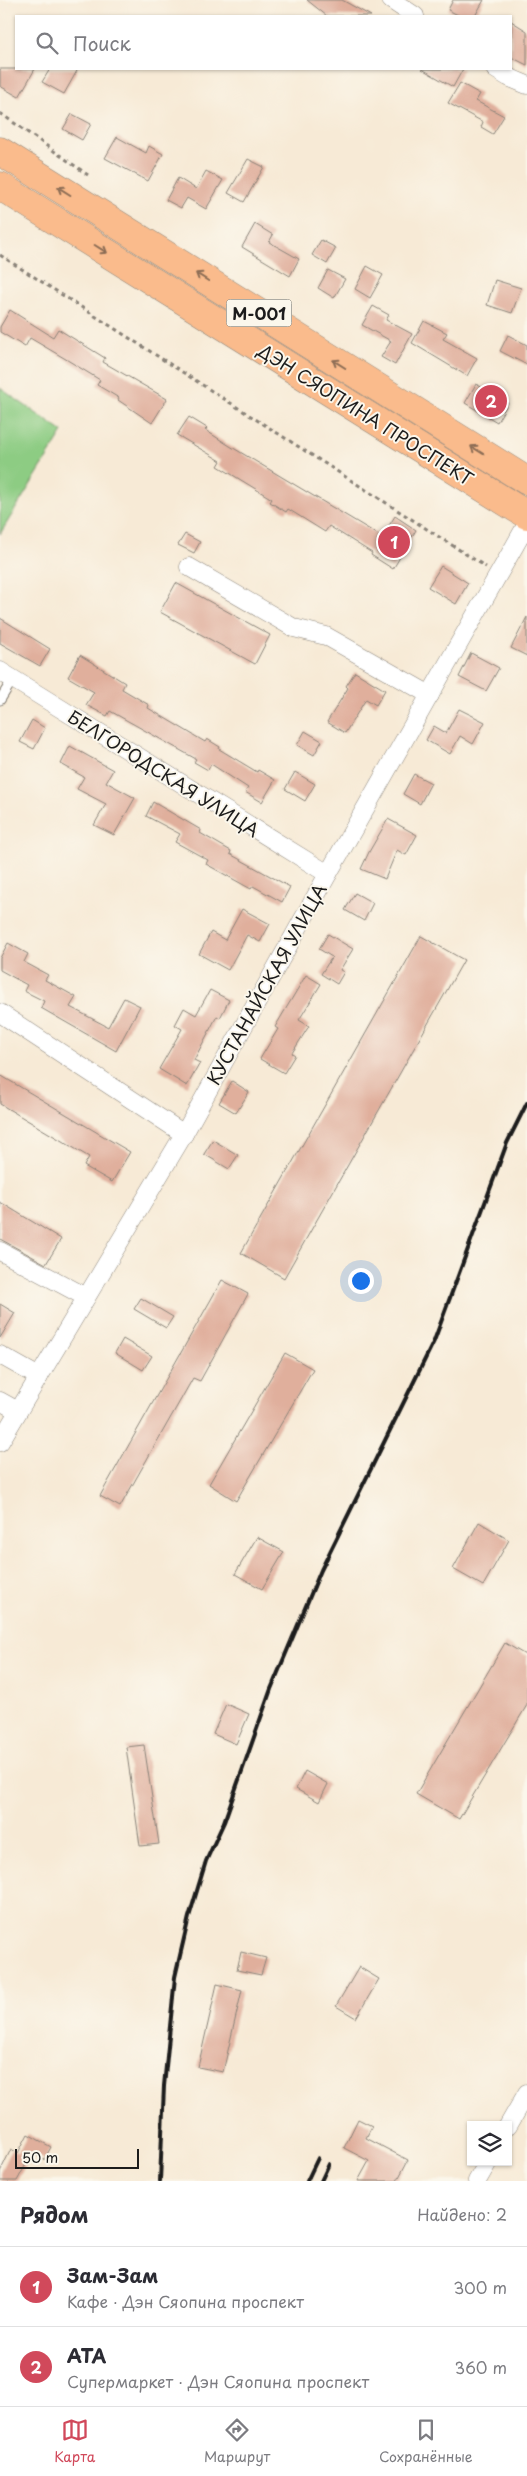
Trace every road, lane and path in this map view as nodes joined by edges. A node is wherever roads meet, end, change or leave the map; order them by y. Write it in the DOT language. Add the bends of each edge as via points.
graph roads {
  1 [pos="391,0"];
  2 [pos="414,15"];
  3 [pos="497,70"];
  4 [pos="527,84"];
  5 [pos="0,113"];
  6 [pos="0,151"];
  7 [pos="88,175"];
  8 [pos="0,186"];
  9 [pos="0,255"];
  10 [pos="527,481"];
  11 [pos="527,515"];
  12 [pos="527,524"];
  13 [pos="189,567"];
  14 [pos="498,575"];
  15 [pos="6,675"];
  16 [pos="430,695"];
  17 [pos="0,700"];
  18 [pos="328,874"];
  19 [pos="0,1013"];
  20 [pos="184,1134"];
  21 [pos="0,1251"];
  22 [pos="86,1297"];
  23 [pos="0,1355"];
  24 [pos="39,1377"];
  25 [pos="0,1401"];
  26 [pos="18,1411"];
  27 [pos="0,1442"];
  28 [pos="527,2093"];
  29 [pos="511,2121"];
  30 [pos="486,2166"];
  31 [pos="477,2181"];
  1 -- 2 [label="street"];
  3 -- 4 [label="street"];
  5 -- 7 [label="path"];
  10 -- 6 [label="main road, ДЭН СЯОПИНА ПРОСПЕКТ / M-001, one-way"];
  8 -- 11 [label="main road, ДЭН СЯОПИНА ПРОСПЕКТ / M-001, one-way"];
  9 -- 14 [label="path"];
  12 -- 14 [label="street, КУСТАНАЙСКАЯ УЛИЦА"];
  13 -- 16 [label="street" via="294,628 326,636"];
  14 -- 16 [label="street, КУСТАНАЙСКАЯ УЛИЦА"];
  15 -- 17 [label="lane"];
  15 -- 18 [label="street, БЕЛГОРОДСКАЯ УЛИЦА"];
  16 -- 18 [label="street, КУСТАНАЙСКАЯ УЛИЦА"];
  18 -- 20 [label="street, КУСТАНАЙСКАЯ УЛИЦА"];
  19 -- 20 [label="street"];
  20 -- 22 [label="street, КУСТАНАЙСКАЯ УЛИЦА"];
  21 -- 22 [label="street"];
  22 -- 24 [label="street, КУСТАНАЙСКАЯ УЛИЦА"];
  23 -- 24 [label="street"];
  24 -- 26 [label="street, КУСТАНАЙСКАЯ УЛИЦА"];
  25 -- 26 [label="street"];
  26 -- 27 [label="street, КУСТАНАЙСКАЯ УЛИЦА"];
  28 -- 29 [label="street"];
  30 -- 31 [label="street"];
}
